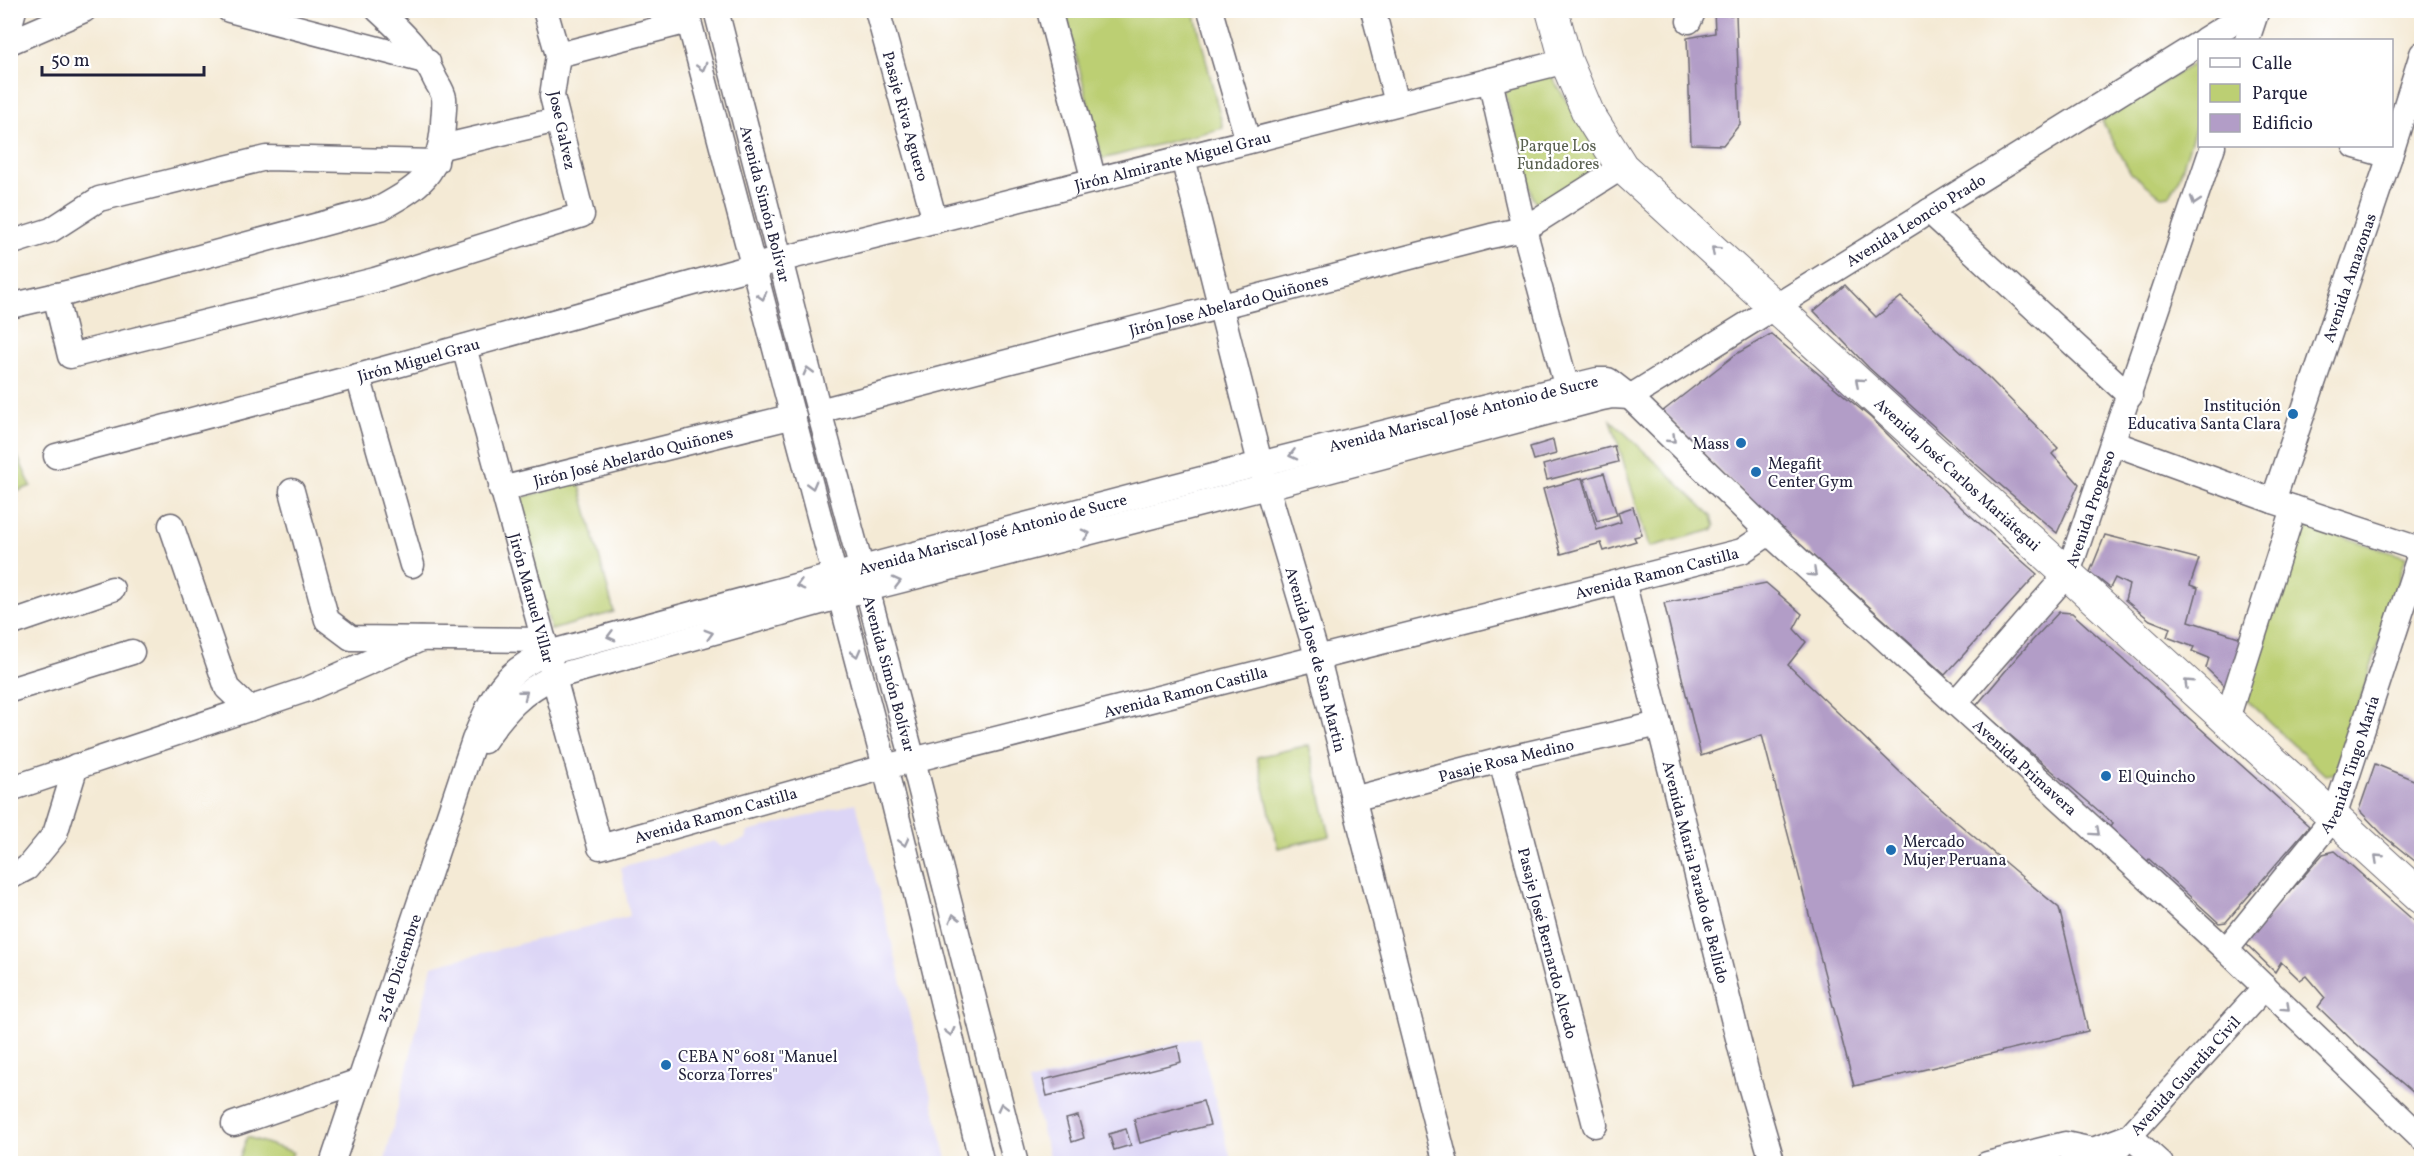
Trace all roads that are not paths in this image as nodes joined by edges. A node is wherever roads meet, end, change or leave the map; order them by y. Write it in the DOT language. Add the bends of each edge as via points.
graph roads {
  1 [pos="14,10"];
  2 [pos="84,10"];
  3 [pos="229,10"];
  4 [pos="378,10"];
  5 [pos="545,10"];
  6 [pos="716,10"];
  7 [pos="877,10"];
  8 [pos="1049,10"];
  9 [pos="1210,10"];
  10 [pos="1373,10"];
  11 [pos="1552,10"];
  12 [pos="2252,10"];
  13 [pos="2257,10"];
  14 [pos="688,16"];
  15 [pos="10,25"];
  16 [pos="2206,39"];
  17 [pos="2247,39"];
  18 [pos="10,42"];
  19 [pos="2198,44"];
  20 [pos="2421,54"];
  21 [pos="558,55"];
  22 [pos="1566,61"];
  23 [pos="428,62"];
  24 [pos="1490,80"];
  25 [pos="1397,104"];
  26 [pos="557,120"];
  27 [pos="1248,141"];
  28 [pos="2393,146"];
  29 [pos="2213,147"];
  30 [pos="2358,147"];
  31 [pos="2393,147"];
  32 [pos="439,155"];
  33 [pos="2390,156"];
  34 [pos="1183,158"];
  35 [pos="1622,167"];
  36 [pos="1094,181"];
  37 [pos="1929,212"];
  38 [pos="935,221"];
  39 [pos="1524,230"];
  40 [pos="10,243"];
  41 [pos="779,261"];
  42 [pos="754,266"];
  43 [pos="55,295"];
  44 [pos="10,306"];
  45 [pos="1777,306"];
  46 [pos="1221,307"];
  47 [pos="464,347"];
  48 [pos="358,376"];
  49 [pos="2130,396"];
  50 [pos="1570,397"];
  51 [pos="1630,397"];
  52 [pos="819,411"];
  53 [pos="794,416"];
  54 [pos="2114,442"];
  55 [pos="56,456"];
  56 [pos="1260,463"];
  57 [pos="1267,487"];
  58 [pos="501,489"];
  59 [pos="292,491"];
  60 [pos="2284,504"];
  61 [pos="171,525"];
  62 [pos="1768,533"];
  63 [pos="2421,549"];
  64 [pos="412,565"];
  65 [pos="2068,573"];
  66 [pos="864,579"];
  67 [pos="1623,581"];
  68 [pos="838,586"];
  69 [pos="112,589"];
  70 [pos="10,624"];
  71 [pos="421,639"];
  72 [pos="546,647"];
  73 [pos="132,652"];
  74 [pos="1318,659"];
  75 [pos="554,677"];
  76 [pos="10,690"];
  77 [pos="1955,704"];
  78 [pos="249,709"];
  79 [pos="2227,719"];
  80 [pos="1659,724"];
  81 [pos="913,760"];
  82 [pos="1501,760"];
  83 [pos="76,766"];
  84 [pos="885,767"];
  85 [pos="464,773"];
  86 [pos="10,789"];
  87 [pos="1353,799"];
  88 [pos="2334,817"];
  89 [pos="600,847"];
  90 [pos="10,877"];
  91 [pos="2421,898"];
  92 [pos="2226,950"];
  93 [pos="2265,987"];
  94 [pos="359,1081"];
  95 [pos="234,1124"];
  96 [pos="1595,1125"];
  97 [pos="2130,1136"];
  98 [pos="2421,1138"];
  99 [pos="2098,1157"];
  100 [pos="332,1164"];
  101 [pos="982,1164"];
  102 [pos="1016,1164"];
  103 [pos="1446,1164"];
  104 [pos="1773,1164"];
  105 [pos="1988,1164"];
  106 [pos="2071,1164"];
  107 [pos="2161,1164"];
  1 -- 15 [label="street"];
  2 -- 18 [label="street"];
  3 -- 23 [label="street"];
  4 -- 23 [label="street"];
  5 -- 21 [label="street, Jose Galvez"];
  6 -- 41 [label="street, Avenida Simón Bolívar"];
  7 -- 38 [label="street, Pasaje Riva Aguero"];
  8 -- 36 [label="street"];
  9 -- 27 [label="street"];
  10 -- 25 [label="street"];
  11 -- 22 [label="main road, Avenida José Carlos Mariátegui"];
  12 -- 16 [label="street"];
  13 -- 17 [label="street"];
  14 -- 21 [label="street"];
  14 -- 42 [label="street, Avenida Simón Bolívar, one-way"];
  19 -- 37 [label="street, Avenida Leoncio Prado"];
  20 -- 28 [label="street, Avenida Amazonas"];
  21 -- 26 [label="street, Jose Galvez" via="552,96"];
  22 -- 24 [label="street, Jirón Almirante Miguel Grau"];
  22 -- 35 [label="main road, Avenida José Carlos Mariátegui" via="1588,113"];
  23 -- 32 [label="street" via="444,97"];
  24 -- 25 [label="street, Jirón Almirante Miguel Grau"];
  24 -- 39 [label="street"];
  25 -- 27 [label="street, Jirón Almirante Miguel Grau"];
  26 -- 32 [label="street"];
  26 -- 43 [label="street, Jose Galvez" via="582,214 375,279 70,356"];
  27 -- 34 [label="street, Jirón Almirante Miguel Grau"];
  29 -- 49 [label="street, Avenida Progreso, one-way"];
  30 -- 33 [label="street"];
  31 -- 33 [label="street, Avenida Amazonas"];
  32 -- 40 [label="street" via="266,158 99,199 51,230"];
  32 -- 43 [label="street" via="429,173 381,208"];
  33 -- 60 [label="street, Avenida Amazonas"];
  34 -- 36 [label="street, Jirón Almirante Miguel Grau"];
  34 -- 46 [label="street, Avenida Jose de San Martin"];
  35 -- 39 [label="street, Jirón Jose Abelardo Quiñones"];
  45 -- 35 [label="main road, Avenida José Carlos Mariátegui, one-way"];
  36 -- 38 [label="street, Jirón Almirante Miguel Grau"];
  37 -- 45 [label="street, Avenida Leoncio Prado"];
  37 -- 49 [label="street"];
  38 -- 41 [label="street, Jirón Almirante Miguel Grau"];
  39 -- 46 [label="street, Jirón Jose Abelardo Quiñones"];
  39 -- 50 [label="street"];
  41 -- 42 [label="street, Jirón Miguel Grau"];
  52 -- 41 [label="street, Avenida Simón Bolívar, one-way"];
  42 -- 47 [label="street, Jirón Miguel Grau"];
  42 -- 53 [label="street, Avenida Simón Bolívar, one-way"];
  43 -- 44 [label="street"];
  45 -- 51 [label="street, Avenida Leoncio Prado"];
  65 -- 45 [label="main road, Avenida José Carlos Mariátegui, one-way"];
  46 -- 52 [label="street, Jirón Jose Abelardo Quiñones"];
  46 -- 56 [label="street, Avenida Jose de San Martin"];
  47 -- 48 [label="street, Jirón Miguel Grau"];
  47 -- 58 [label="street, Jirón Manuel Villar"];
  48 -- 55 [label="street, Jirón Miguel Grau"];
  48 -- 64 [label="street"];
  49 -- 54 [label="street, Avenida Progreso"];
  50 -- 51 [label="street, Avenida Mariscal José Antonio de Sucre"];
  50 -- 56 [label="street, Avenida Mariscal José Antonio de Sucre, one-way"];
  50 -- 57 [label="street, Avenida Mariscal José Antonio de Sucre"];
  51 -- 62 [label="street, Avenida Primavera, one-way"];
  52 -- 66 [label="street, Avenida Simón Bolívar"];
  53 -- 58 [label="street, Jirón José Abelardo Quiñones"];
  53 -- 68 [label="street, Avenida Simón Bolívar, one-way"];
  54 -- 60 [label="street"];
  54 -- 65 [label="street, Avenida Progreso"];
  56 -- 57 [label="street, Avenida Jose de San Martin"];
  56 -- 66 [label="street, Avenida Mariscal José Antonio de Sucre"];
  66 -- 57 [label="street, Avenida Mariscal José Antonio de Sucre, one-way"];
  57 -- 74 [label="street, Avenida Jose de San Martin"];
  58 -- 72 [label="street, Jirón Manuel Villar"];
  59 -- 71 [label="street" via="327,620 351,638"];
  60 -- 63 [label="street"];
  60 -- 79 [label="street, Avenida Amazonas"];
  61 -- 78 [label="street" via="227,688"];
  62 -- 67 [label="street, Avenida Ramon Castilla" via="1742,551"];
  62 -- 77 [label="street, Avenida Primavera, one-way"];
  63 -- 88 [label="street, Avenida Tingo María"];
  65 -- 77 [label="street, Avenida Progreso"];
  79 -- 65 [label="main road, Avenida José Carlos Mariátegui, one-way"];
  66 -- 68 [label="street, Avenida Mariscal José Antonio de Sucre"];
  66 -- 81 [label="street, Avenida Simón Bolívar"];
  67 -- 74 [label="street, Avenida Ramon Castilla"];
  67 -- 80 [label="street, Avenida Maria Parado de Bellido"];
  68 -- 72 [label="street, Avenida Mariscal José Antonio de Sucre, one-way"];
  75 -- 68 [label="street, Avenida Mariscal José Antonio de Sucre, one-way"];
  68 -- 84 [label="street, Avenida Simón Bolívar, one-way"];
  69 -- 70 [label="street"];
  71 -- 72 [label="street"];
  71 -- 78 [label="street"];
  72 -- 75 [label="street, Jirón Manuel Villar"];
  72 -- 85 [label="street, Avenida Mariscal José Antonio de Sucre" via="512,672 497,692 474,740"];
  73 -- 76 [label="street"];
  74 -- 81 [label="street, Avenida Ramon Castilla"];
  74 -- 87 [label="street, Avenida Jose de San Martin"];
  85 -- 75 [label="street, Avenida Mariscal José Antonio de Sucre, one-way" via="518,698"];
  75 -- 89 [label="street, Jirón Manuel Villar"];
  77 -- 92 [label="street, Avenida Primavera, one-way"];
  78 -- 83 [label="street"];
  79 -- 88 [label="main road, Avenida José Carlos Mariátegui"];
  80 -- 82 [label="street, Pasaje Rosa Medino"];
  80 -- 104 [label="street, Avenida Maria Parado de Bellido"];
  81 -- 84 [label="street, Avenida Ramon Castilla"];
  102 -- 81 [label="street, Avenida Simón Bolívar, one-way"];
  82 -- 87 [label="street, Pasaje Rosa Medino"];
  82 -- 96 [label="street, Pasaje José Bernardo Alcedo"];
  83 -- 86 [label="street"];
  83 -- 90 [label="street" via="55,834 27,868"];
  84 -- 89 [label="street, Avenida Ramon Castilla"];
  84 -- 101 [label="street, Avenida Simón Bolívar, one-way"];
  85 -- 94 [label="street, 25 de Diciembre"];
  87 -- 103 [label="street, Avenida Jose de San Martin"];
  91 -- 88 [label="main road, Avenida José Carlos Mariátegui, one-way"];
  88 -- 92 [label="street, Avenida Tingo María"];
  92 -- 93 [label="street, Avenida Primavera"];
  93 -- 97 [label="street, Avenida Guardia Civil"];
  93 -- 98 [label="street, Avenida Primavera, one-way"];
  94 -- 95 [label="street"];
  94 -- 100 [label="street, 25 de Diciembre"];
  97 -- 99 [label="street"];
  97 -- 107 [label="street"];
  99 -- 105 [label="street" via="2065,1144"];
  99 -- 106 [label="street"];
}
